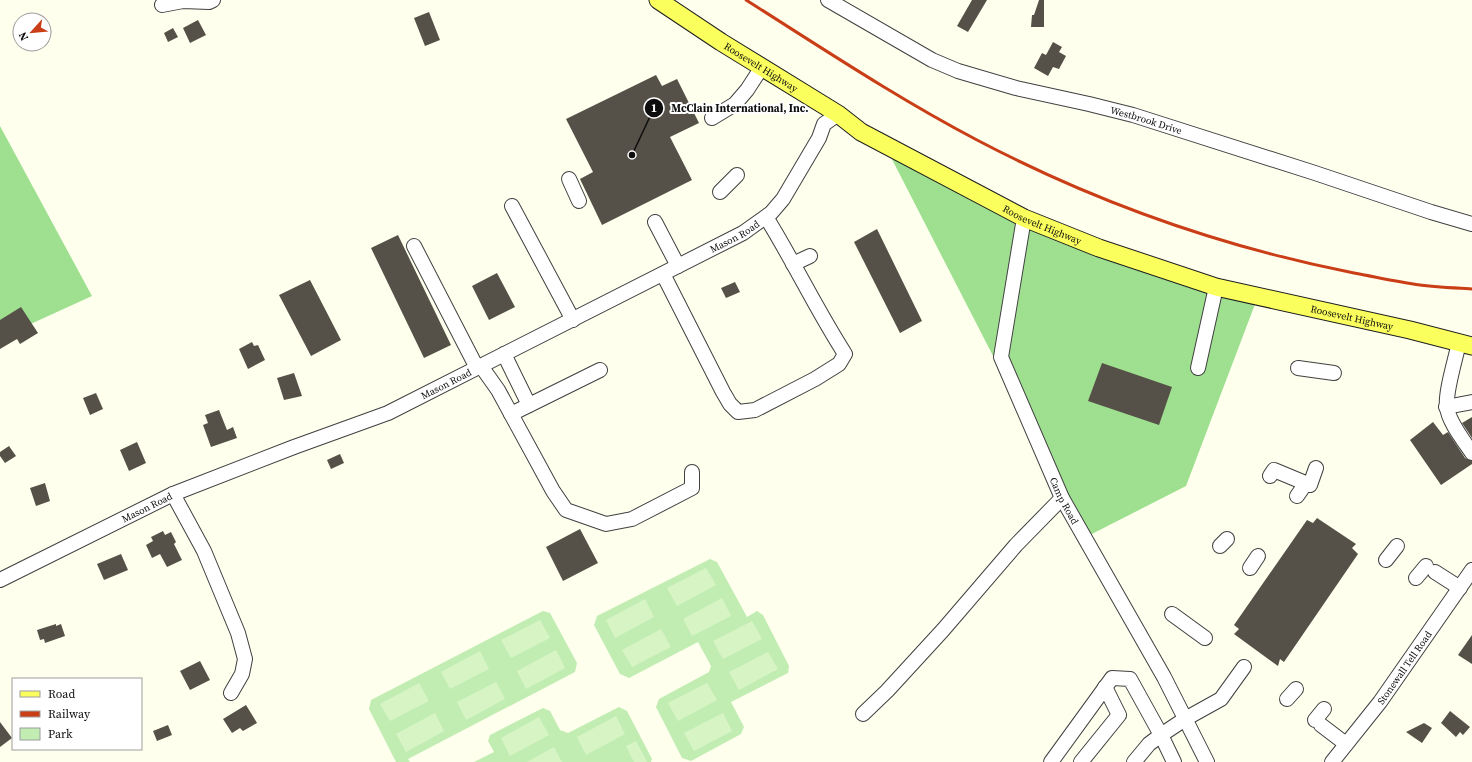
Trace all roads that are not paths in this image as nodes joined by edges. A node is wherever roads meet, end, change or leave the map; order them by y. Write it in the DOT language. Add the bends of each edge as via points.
graph roads {
  1 [pos="213,0"];
  2 [pos="658,0"];
  3 [pos="828,0"];
  4 [pos="162,5"];
  5 [pos="762,67"];
  6 [pos="838,114"];
  7 [pos="712,118"];
  8 [pos="737,176"];
  9 [pos="569,179"];
  10 [pos="720,192"];
  11 [pos="580,201"];
  12 [pos="512,206"];
  13 [pos="766,217"];
  14 [pos="1024,218"];
  15 [pos="655,222"];
  16 [pos="1472,224"];
  17 [pos="414,246"];
  18 [pos="810,256"];
  19 [pos="793,264"];
  20 [pos="678,266"];
  21 [pos="663,274"];
  22 [pos="1216,287"];
  23 [pos="573,320"];
  24 [pos="1466,344"];
  25 [pos="504,354"];
  26 [pos="479,367"];
  27 [pos="1198,368"];
  28 [pos="1298,368"];
  29 [pos="600,370"];
  30 [pos="1334,373"];
  31 [pos="1472,402"];
  32 [pos="529,405"];
  33 [pos="1446,407"];
  34 [pos="511,414"];
  35 [pos="1472,453"];
  36 [pos="1316,468"];
  37 [pos="692,472"];
  38 [pos="1270,476"];
  39 [pos="1306,483"];
  40 [pos="173,494"];
  41 [pos="1297,496"];
  42 [pos="1062,498"];
  43 [pos="1397,546"];
  44 [pos="1386,560"];
  45 [pos="1472,570"];
  46 [pos="1416,578"];
  47 [pos="0,580"];
  48 [pos="1460,588"];
  49 [pos="1172,614"];
  50 [pos="1204,633"];
  51 [pos="1244,667"];
  52 [pos="1105,687"];
  53 [pos="231,693"];
  54 [pos="863,714"];
  55 [pos="1320,718"];
  56 [pos="1185,719"];
  57 [pos="1161,735"];
  58 [pos="1346,744"];
  59 [pos="1051,762"];
  60 [pos="1080,762"];
  61 [pos="1134,762"];
  62 [pos="1174,762"];
  63 [pos="1207,762"];
  64 [pos="1332,762"];
  1 -- 4 [label="street"];
  2 -- 5 [label="main road, Roosevelt Highway"];
  3 -- 16 [label="street, Westbrook Drive" via="932,60 958,71 1016,88 1133,115"];
  5 -- 6 [label="main road, Roosevelt Highway"];
  5 -- 7 [label="street" via="735,104"];
  6 -- 13 [label="street, Mason Road" via="824,124 782,199"];
  6 -- 14 [label="main road, Roosevelt Highway" via="879,143"];
  8 -- 10 [label="street"];
  9 -- 11 [label="street"];
  12 -- 23 [label="street"];
  13 -- 19 [label="street"];
  13 -- 20 [label="street, Mason Road" via="743,233"];
  14 -- 22 [label="main road, Roosevelt Highway" via="1099,248"];
  14 -- 42 [label="street, Camp Road" via="1001,357"];
  15 -- 20 [label="street"];
  17 -- 26 [label="street"];
  18 -- 19 [label="street"];
  19 -- 21 [label="street" via="825,324 845,354 839,364 815,379 755,410 738,412 723,392"];
  20 -- 21 [label="street, Mason Road"];
  21 -- 23 [label="street, Mason Road"];
  22 -- 24 [label="main road, Roosevelt Highway"];
  22 -- 27 [label="street"];
  23 -- 25 [label="street, Mason Road"];
  24 -- 33 [label="street" via="1449,388"];
  25 -- 26 [label="street, Mason Road"];
  25 -- 32 [label="street"];
  26 -- 34 [label="street" via="498,390"];
  26 -- 40 [label="street, Mason Road" via="388,413"];
  28 -- 30 [label="street"];
  29 -- 32 [label="street"];
  31 -- 33 [label="street"];
  32 -- 34 [label="street"];
  33 -- 35 [label="street" via="1452,422"];
  34 -- 37 [label="street" via="566,510 606,524 632,519 692,488"];
  36 -- 39 [label="street" via="1310,485"];
  38 -- 39 [label="street" via="1274,470"];
  39 -- 41 [label="street"];
  40 -- 47 [label="street, Mason Road"];
  40 -- 53 [label="street" via="204,551 238,633 245,659 242,674"];
  42 -- 54 [label="street" via="1016,545 887,691"];
  42 -- 56 [label="street, Camp Road" via="1164,677"];
  43 -- 44 [label="street"];
  45 -- 48 [label="street, Stonewall Tell Road"];
  46 -- 48 [label="street" via="1430,569"];
  48 -- 58 [label="street, Stonewall Tell Road" via="1380,702"];
  49 -- 50 [label="street"];
  51 -- 56 [label="street" via="1221,699"];
  52 -- 57 [label="street" via="1112,678 1130,679"];
  52 -- 59 [label="street"];
  52 -- 60 [label="street" via="1119,714"];
  55 -- 58 [label="street"];
  56 -- 57 [label="street"];
  56 -- 63 [label="street, Camp Road"];
  57 -- 61 [label="street" via="1149,744"];
  57 -- 62 [label="street"];
  58 -- 64 [label="street, Stonewall Tell Road"];
}
